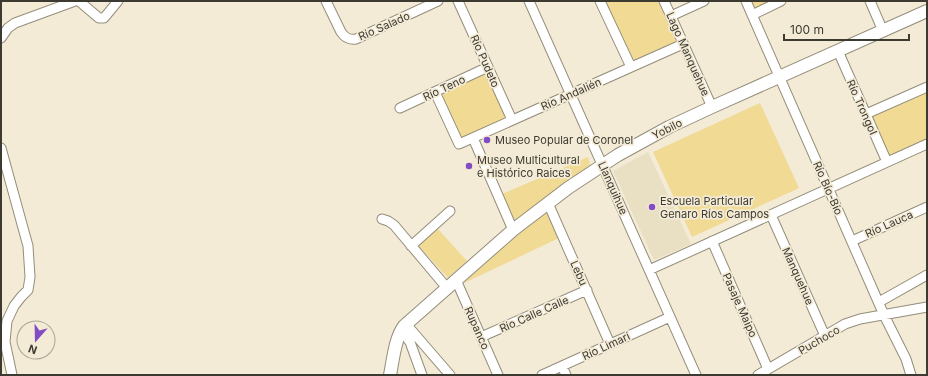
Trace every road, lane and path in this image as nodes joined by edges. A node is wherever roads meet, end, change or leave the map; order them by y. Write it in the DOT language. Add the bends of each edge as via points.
graph roads {
  1 [pos="75,1"];
  2 [pos="79,1"];
  3 [pos="118,1"];
  4 [pos="326,1"];
  5 [pos="438,1"];
  6 [pos="458,1"];
  7 [pos="529,1"];
  8 [pos="600,1"];
  9 [pos="664,1"];
  10 [pos="704,1"];
  11 [pos="746,1"];
  12 [pos="781,1"];
  13 [pos="870,1"];
  14 [pos="927,11"];
  15 [pos="752,15"];
  16 [pos="671,16"];
  17 [pos="883,31"];
  18 [pos="1,38"];
  19 [pos="684,44"];
  20 [pos="838,51"];
  21 [pos="488,67"];
  22 [pos="631,67"];
  23 [pos="780,77"];
  24 [pos="927,87"];
  25 [pos="435,92"];
  26 [pos="571,94"];
  27 [pos="712,107"];
  28 [pos="400,108"];
  29 [pos="866,114"];
  30 [pos="512,120"];
  31 [pos="473,138"];
  32 [pos="927,144"];
  33 [pos="1,148"];
  34 [pos="887,162"];
  35 [pos="602,165"];
  36 [pos="829,189"];
  37 [pos="548,203"];
  38 [pos="927,207"];
  39 [pos="450,211"];
  40 [pos="771,215"];
  41 [pos="382,219"];
  42 [pos="513,230"];
  43 [pos="712,241"];
  44 [pos="852,241"];
  45 [pos="411,246"];
  46 [pos="649,270"];
  47 [pos="927,275"];
  48 [pos="451,284"];
  49 [pos="587,290"];
  50 [pos="879,302"];
  51 [pos="927,307"];
  52 [pos="884,314"];
  53 [pos="670,317"];
  54 [pos="404,327"];
  55 [pos="825,336"];
  56 [pos="481,337"];
  57 [pos="610,344"];
  58 [pos="562,366"];
  59 [pos="768,369"];
  60 [pos="694,374"];
  61 [pos="12,375"];
  62 [pos="390,375"];
  63 [pos="422,375"];
  64 [pos="450,375"];
  65 [pos="498,375"];
  66 [pos="542,375"];
  67 [pos="566,375"];
  68 [pos="758,375"];
  69 [pos="910,375"];
  1 -- 18 [label="street" via="15,23"];
  2 -- 3 [label="street" via="99,18 104,18"];
  4 -- 5 [label="street, Río Salado" via="341,32 352,40"];
  6 -- 21 [label="street, Río Pudeto"];
  7 -- 26 [label="street, Llanquihue"];
  8 -- 22 [label="street"];
  9 -- 16 [label="street, Lago Manquehue"];
  10 -- 16 [label="street"];
  11 -- 15 [label="street, Río Bío-Bío"];
  12 -- 15 [label="street"];
  13 -- 17 [label="street"];
  14 -- 17 [label="main road, Yobilo"];
  15 -- 23 [label="street, Río Bío-Bío"];
  16 -- 19 [label="street, Lago Manquehue"];
  17 -- 20 [label="main road, Yobilo"];
  19 -- 22 [label="street, Río Andalién"];
  19 -- 27 [label="street, Lago Manquehue"];
  20 -- 23 [label="main road, Yobilo"];
  20 -- 29 [label="street, Río Trongol"];
  21 -- 25 [label="street, Río Teno"];
  21 -- 30 [label="street, Río Pudeto"];
  22 -- 26 [label="street, Río Andalién"];
  23 -- 27 [label="main road, Yobilo"];
  23 -- 36 [label="street, Río Bío-Bío"];
  24 -- 29 [label="street"];
  25 -- 28 [label="street, Río Teno"];
  25 -- 31 [label="street, Río Andalién" via="459,144"];
  26 -- 30 [label="street, Río Andalién"];
  26 -- 35 [label="street, Llanquihue"];
  27 -- 35 [label="main road, Yobilo" via="644,140"];
  29 -- 34 [label="street, Río Trongol"];
  30 -- 31 [label="street, Río Andalién"];
  31 -- 42 [label="street"];
  32 -- 34 [label="street"];
  33 -- 61 [label="street" via="28,246 30,277 28,290 14,306 7,321 5,342"];
  34 -- 36 [label="street"];
  35 -- 37 [label="main road, Yobilo"];
  35 -- 46 [label="street, Llanquihue"];
  36 -- 40 [label="street"];
  36 -- 44 [label="street, Río Bío-Bío"];
  37 -- 42 [label="main road, Yobilo"];
  37 -- 49 [label="street, Lebu"];
  38 -- 44 [label="street, Río Lauca"];
  39 -- 45 [label="street"];
  40 -- 43 [label="street"];
  40 -- 55 [label="street, Manquehue"];
  41 -- 45 [label="street, Rupanco" via="394,225"];
  42 -- 48 [label="main road, Yobilo"];
  43 -- 46 [label="street"];
  43 -- 59 [label="street, Pasaje Maipo"];
  44 -- 50 [label="street, Río Bío-Bío"];
  45 -- 48 [label="street, Rupanco"];
  46 -- 53 [label="street, Llanquihue"];
  47 -- 50 [label="street"];
  48 -- 54 [label="main road, Yobilo"];
  48 -- 56 [label="street, Rupanco"];
  49 -- 56 [label="street, Río Calle Calle"];
  49 -- 57 [label="street, Lebu"];
  50 -- 52 [label="street, Río Bío-Bío"];
  51 -- 52 [label="street, Puchoco"];
  52 -- 55 [label="street, Puchoco" via="852,321"];
  52 -- 69 [label="street, Río Bío-Bío" via="906,359"];
  53 -- 57 [label="street, Río Limarí"];
  53 -- 60 [label="street, Llanquihue"];
  54 -- 62 [label="main road" via="398,340"];
  54 -- 63 [label="street"];
  54 -- 64 [label="street"];
  55 -- 59 [label="street, Puchoco"];
  56 -- 65 [label="street, Rupanco"];
  57 -- 58 [label="street, Río Limarí"];
  58 -- 66 [label="street, Río Limarí"];
  58 -- 67 [label="street"];
  59 -- 68 [label="street, Puchoco"];
}
